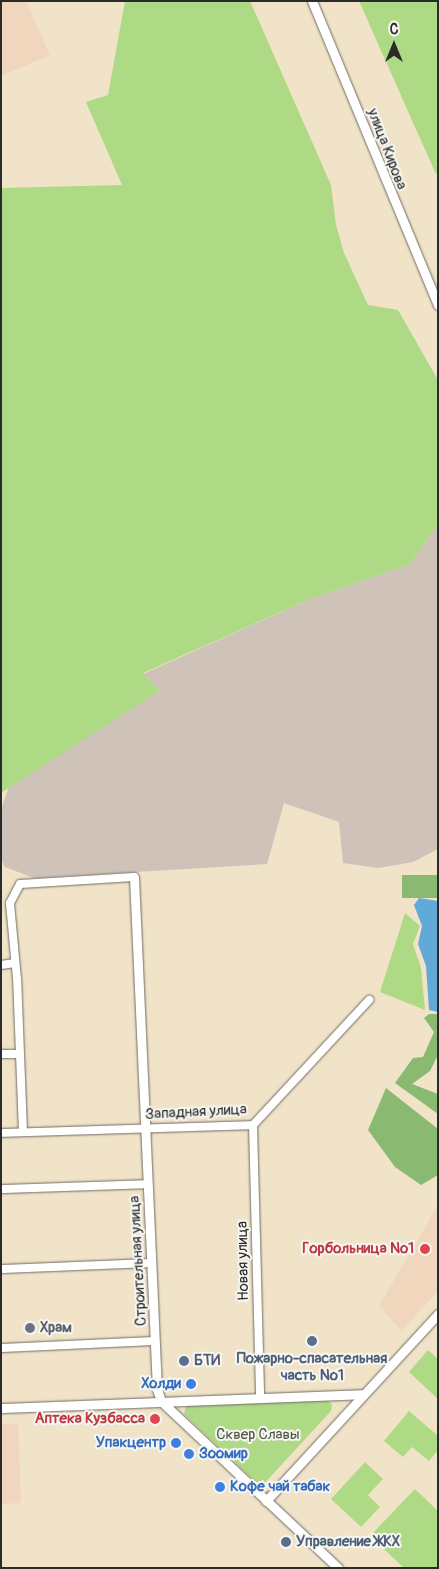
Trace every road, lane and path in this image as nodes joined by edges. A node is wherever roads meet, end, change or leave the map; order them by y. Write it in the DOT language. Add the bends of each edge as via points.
graph roads {
  1 [pos="312,1"];
  2 [pos="438,305"];
  3 [pos="134,877"];
  4 [pos="10,903"];
  5 [pos="1,905"];
  6 [pos="15,962"];
  7 [pos="1,965"];
  8 [pos="369,1000"];
  9 [pos="1,1054"];
  10 [pos="19,1054"];
  11 [pos="253,1125"];
  12 [pos="146,1129"];
  13 [pos="23,1132"];
  14 [pos="1,1133"];
  15 [pos="148,1184"];
  16 [pos="1,1189"];
  17 [pos="152,1263"];
  18 [pos="1,1269"];
  19 [pos="438,1314"];
  20 [pos="155,1341"];
  21 [pos="1,1348"];
  22 [pos="363,1394"];
  23 [pos="260,1397"];
  24 [pos="161,1400"];
  25 [pos="1,1408"];
  26 [pos="266,1501"];
  27 [pos="338,1568"];
  1 -- 2 [label="street, улица Кирова"];
  3 -- 4 [label="street" via="20,884"];
  3 -- 12 [label="street, Строительная улица"];
  4 -- 5 [label="street"];
  4 -- 6 [label="street"];
  6 -- 7 [label="street"];
  6 -- 10 [label="street"];
  8 -- 11 [label="street, Западная улица"];
  9 -- 10 [label="street"];
  10 -- 13 [label="street"];
  11 -- 12 [label="street, Западная улица"];
  11 -- 23 [label="street, Новая улица"];
  12 -- 13 [label="street, Западная улица"];
  12 -- 15 [label="street, Строительная улица"];
  13 -- 14 [label="street, Западная улица"];
  15 -- 16 [label="street"];
  15 -- 17 [label="street, Строительная улица"];
  17 -- 18 [label="street"];
  17 -- 20 [label="street, Строительная улица"];
  19 -- 22 [label="street"];
  20 -- 21 [label="street"];
  20 -- 24 [label="street, Строительная улица" via="157,1389"];
  22 -- 23 [label="street"];
  22 -- 26 [label="street"];
  23 -- 24 [label="street"];
  24 -- 25 [label="street"];
  24 -- 26 [label="street"];
  26 -- 27 [label="street"];
}
